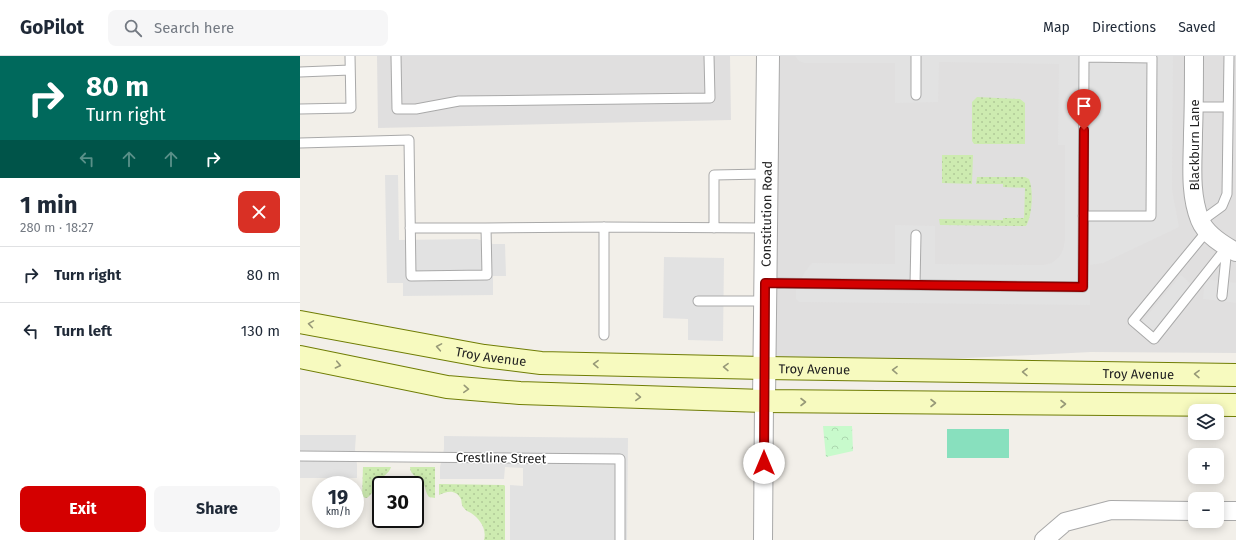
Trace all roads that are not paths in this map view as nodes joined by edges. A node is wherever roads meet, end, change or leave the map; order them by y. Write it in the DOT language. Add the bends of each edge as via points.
graph roads {
  1 [pos="350,56"];
  2 [pos="396,56"];
  3 [pos="709,56"];
  4 [pos="768,56"];
  5 [pos="916,56"];
  6 [pos="1084,56"];
  7 [pos="1194,56"];
  8 [pos="1229,56"];
  9 [pos="350,70"];
  10 [pos="300,72"];
  11 [pos="916,94"];
  12 [pos="1194,107"];
  13 [pos="1228,107"];
  14 [pos="300,109"];
  15 [pos="300,143"];
  16 [pos="766,174"];
  17 [pos="1084,216"];
  18 [pos="1204,226"];
  19 [pos="604,227"];
  20 [pos="410,228"];
  21 [pos="486,228"];
  22 [pos="714,228"];
  23 [pos="766,228"];
  24 [pos="916,235"];
  25 [pos="1231,250"];
  26 [pos="915,285"];
  27 [pos="765,292"];
  28 [pos="1222,296"];
  29 [pos="698,301"];
  30 [pos="300,322"];
  31 [pos="604,335"];
  32 [pos="300,357"];
  33 [pos="765,368"];
  34 [pos="1236,375"];
  35 [pos="764,402"];
  36 [pos="1236,405"];
  37 [pos="300,456"];
  38 [pos="1188,511"];
  39 [pos="1224,511"];
  40 [pos="1236,511"];
  41 [pos="620,540"];
  42 [pos="764,540"];
  43 [pos="1044,540"];
  1 -- 9 [label="lane"];
  2 -- 3 [label="lane" via="397,109 416,109 459,101 710,98"];
  4 -- 16 [label="street, Constitution Road"];
  5 -- 11 [label="lane"];
  6 -- 17 [label="lane"];
  6 -- 17 [label="lane" via="1152,58 1151,216"];
  7 -- 12 [label="street, Blackburn Lane"];
  8 -- 13 [label="lane"];
  9 -- 10 [label="lane"];
  9 -- 14 [label="lane" via="351,108"];
  12 -- 13 [label="lane"];
  12 -- 18 [label="street, Blackburn Lane" via="1194,201"];
  13 -- 18 [label="lane" via="1227,194 1222,206"];
  15 -- 20 [label="lane" via="409,140"];
  16 -- 22 [label="lane" via="714,175"];
  16 -- 23 [label="street, Constitution Road"];
  17 -- 26 [label="lane" via="1083,287"];
  18 -- 25 [label="street" via="1216,240"];
  18 -- 25 [label="lane" via="1134,321 1154,339"];
  19 -- 21 [label="lane"];
  19 -- 22 [label="lane"];
  19 -- 31 [label="lane"];
  20 -- 21 [label="lane"];
  20 -- 21 [label="lane" via="411,276 487,275"];
  22 -- 23 [label="lane"];
  23 -- 27 [label="street, Constitution Road"];
  24 -- 26 [label="lane"];
  25 -- 28 [label="lane"];
  26 -- 27 [label="lane"];
  27 -- 29 [label="lane"];
  27 -- 33 [label="street, Constitution Road"];
  33 -- 30 [label="main road, Troy Avenue, one-way" via="541,363 484,356"];
  32 -- 35 [label="main road, one-way" via="447,387 520,393"];
  34 -- 33 [label="main road, Troy Avenue, one-way"];
  33 -- 35 [label="street, Constitution Road"];
  35 -- 36 [label="main road, one-way"];
  35 -- 42 [label="street, Constitution Road"];
  37 -- 41 [label="lane, Crestline Street" via="620,459"];
  38 -- 43 [label="street" via="1110,510 1065,522"];
  39 -- 40 [label="street"];
}
